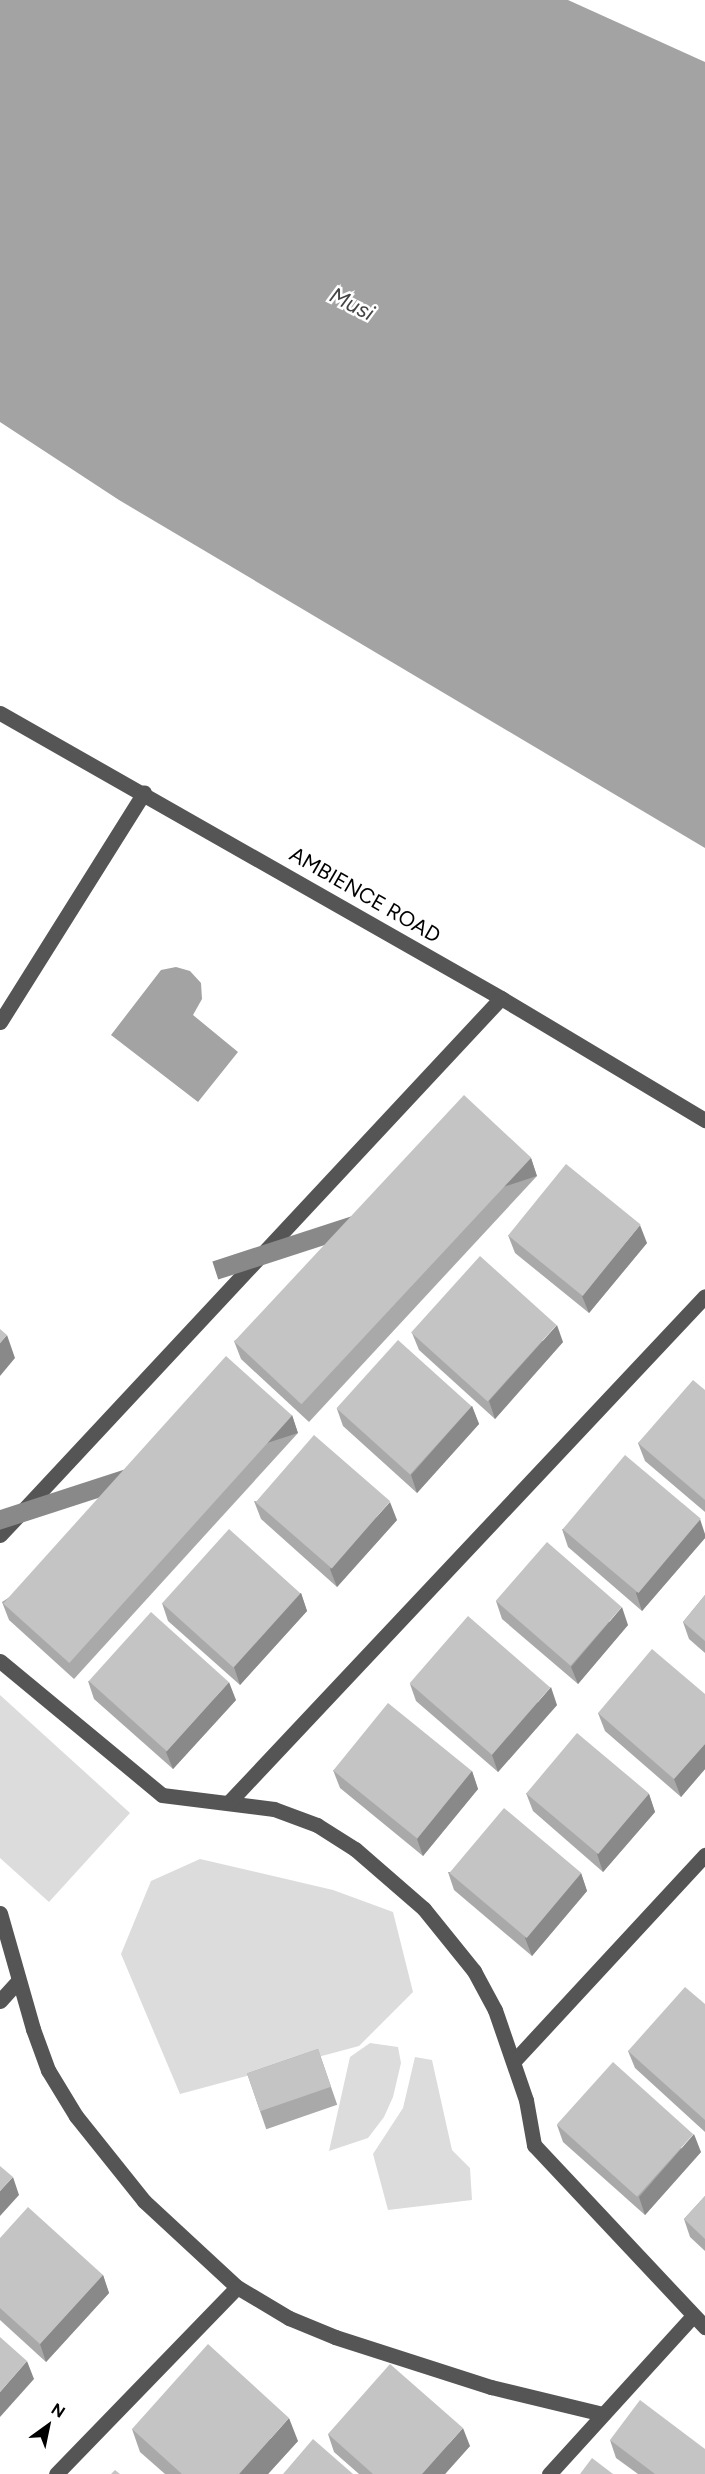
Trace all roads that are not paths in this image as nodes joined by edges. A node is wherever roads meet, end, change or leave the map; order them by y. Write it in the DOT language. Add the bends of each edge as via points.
graph roads {
  1 [pos="0,713"];
  2 [pos="144,792"];
  3 [pos="501,998"];
  4 [pos="0,1022"];
  5 [pos="705,1120"];
  6 [pos="705,1296"];
  7 [pos="0,1535"];
  8 [pos="0,1661"];
  9 [pos="230,1801"];
  10 [pos="705,1855"];
  11 [pos="0,1913"];
  12 [pos="18,1981"];
  13 [pos="0,2001"];
  14 [pos="514,2061"];
  15 [pos="237,2287"];
  16 [pos="693,2316"];
  17 [pos="705,2327"];
  18 [pos="603,2414"];
  19 [pos="56,2474"];
  20 [pos="549,2474"];
  1 -- 2 [label="street, AMBIENCE ROAD"];
  2 -- 3 [label="street, AMBIENCE ROAD"];
  2 -- 4 [label="street"];
  3 -- 5 [label="street, AMBIENCE ROAD"];
  3 -- 7 [label="street"];
  6 -- 9 [label="street"];
  8 -- 9 [label="street" via="162,1795"];
  9 -- 14 [label="street" via="274,1809 317,1825 355,1849 424,1909 474,1971 495,2010"];
  10 -- 14 [label="street"];
  11 -- 12 [label="street" via="12,1946"];
  12 -- 13 [label="street"];
  12 -- 15 [label="street" via="48,2070 76,2116 144,2200"];
  14 -- 16 [label="street" via="534,2145"];
  15 -- 18 [label="street" via="289,2318 335,2337 491,2387"];
  15 -- 19 [label="street"];
  16 -- 17 [label="street"];
  16 -- 18 [label="street"];
  18 -- 20 [label="street"];
}
